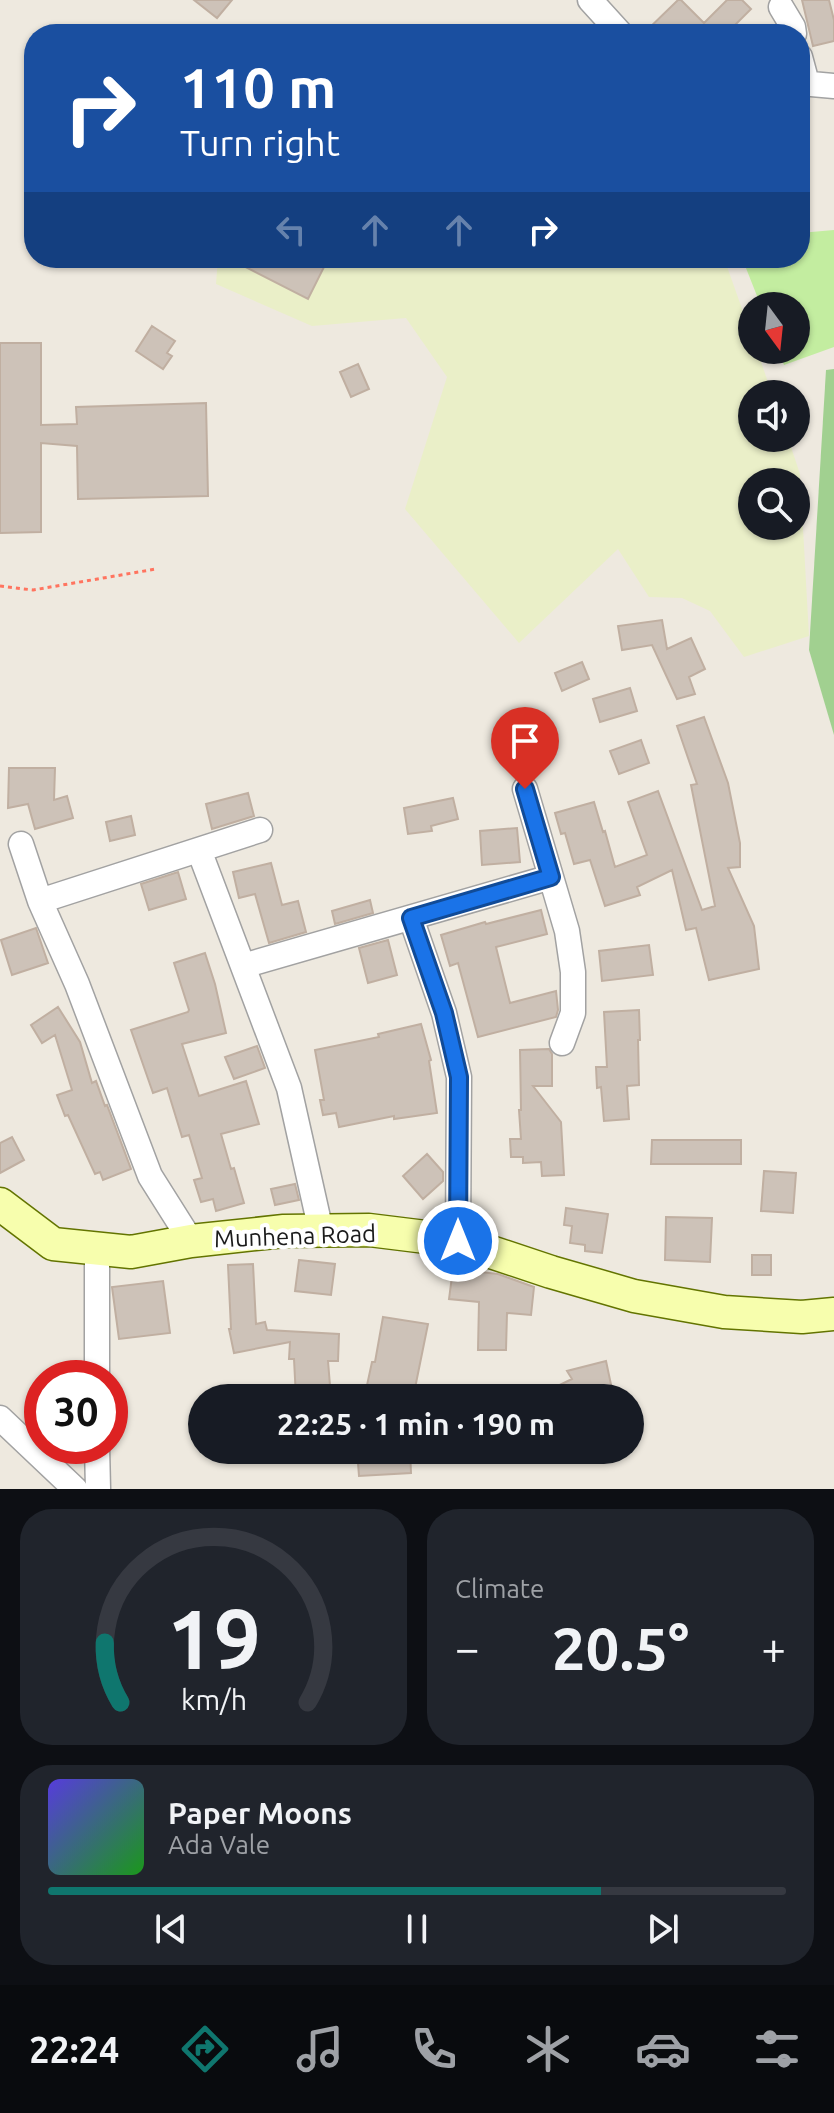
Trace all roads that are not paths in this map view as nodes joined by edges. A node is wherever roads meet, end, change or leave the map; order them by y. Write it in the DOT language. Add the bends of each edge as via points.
graph roads {
  1 [pos="603,5"];
  2 [pos="781,7"];
  3 [pos="615,24"];
  4 [pos="791,24"];
  5 [pos="810,84"];
  6 [pos="834,86"];
  7 [pos="525,789"];
  8 [pos="260,830"];
  9 [pos="21,844"];
  10 [pos="199,850"];
  11 [pos="551,877"];
  12 [pos="40,901"];
  13 [pos="411,918"];
  14 [pos="243,966"];
  15 [pos="562,1043"];
  16 [pos="0,1204"];
  17 [pos="321,1231"];
  18 [pos="191,1241"];
  19 [pos="458,1241"];
  20 [pos="97,1249"];
  21 [pos="834,1314"];
  22 [pos="97,1360"];
  23 [pos="0,1418"];
  24 [pos="97,1464"];
  25 [pos="75,1489"];
  26 [pos="98,1489"];
  1 -- 3 [label="street"];
  2 -- 4 [label="street"];
  5 -- 6 [label="street"];
  7 -- 11 [label="street"];
  8 -- 10 [label="street"];
  9 -- 12 [label="street"];
  10 -- 12 [label="street"];
  10 -- 14 [label="street"];
  11 -- 13 [label="street"];
  11 -- 15 [label="street" via="573,972 573,1013"];
  12 -- 18 [label="street" via="150,1176"];
  13 -- 14 [label="street"];
  13 -- 19 [label="street" via="444,1013 459,1077"];
  14 -- 17 [label="street" via="289,1088"];
  16 -- 20 [label="street, Munhena Road" via="53,1244"];
  17 -- 18 [label="street, Munhena Road"];
  17 -- 19 [label="street, Munhena Road" via="369,1230"];
  18 -- 20 [label="street, Munhena Road" via="131,1252"];
  19 -- 21 [label="street, Munhena Road" via="634,1296 724,1312"];
  20 -- 22 [label="street"];
  23 -- 25 [label="street"];
  24 -- 26 [label="street"];
}
